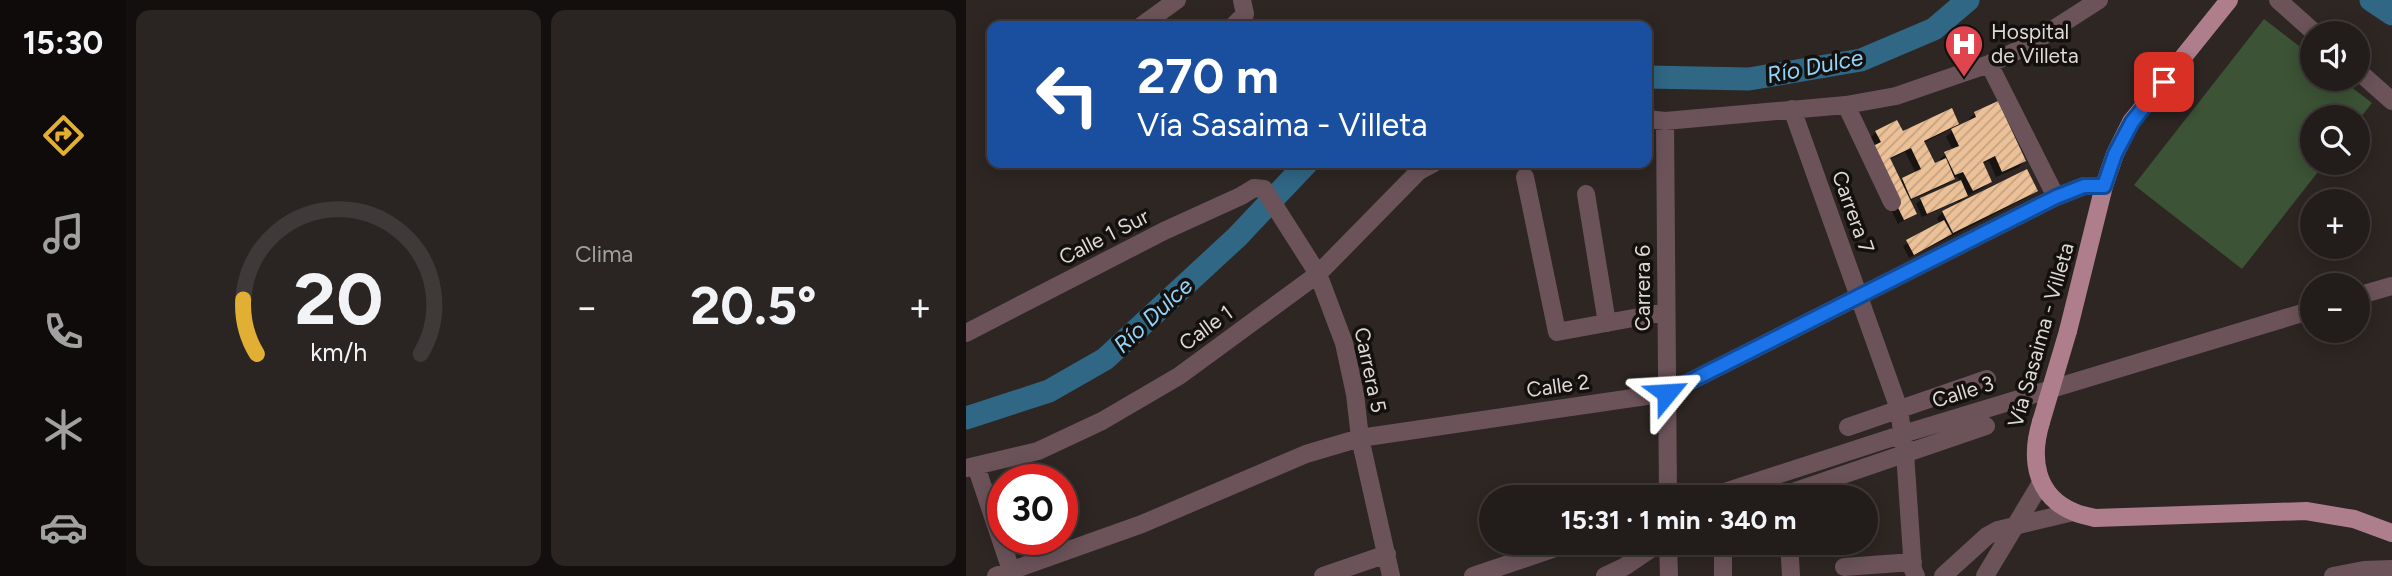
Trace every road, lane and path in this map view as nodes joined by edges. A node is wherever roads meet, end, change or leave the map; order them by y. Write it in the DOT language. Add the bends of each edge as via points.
graph roads {
  1 [pos="1177,0"];
  2 [pos="1241,0"];
  3 [pos="2099,0"];
  4 [pos="2229,0"];
  5 [pos="2278,0"];
  6 [pos="1148,21"];
  7 [pos="1238,21"];
  8 [pos="2302,21"];
  9 [pos="1989,64"];
  10 [pos="2370,82"];
  11 [pos="2392,101"];
  12 [pos="1846,105"];
  13 [pos="1792,109"];
  14 [pos="1656,120"];
  15 [pos="1425,168"];
  16 [pos="1525,177"];
  17 [pos="2104,186"];
  18 [pos="1264,189"];
  19 [pos="1586,194"];
  20 [pos="2056,197"];
  21 [pos="1892,202"];
  22 [pos="1318,274"];
  23 [pos="2392,286"];
  24 [pos="2370,292"];
  25 [pos="1859,295"];
  26 [pos="1666,312"];
  27 [pos="2300,314"];
  28 [pos="1607,323"];
  29 [pos="966,333"];
  30 [pos="1987,379"];
  31 [pos="1667,393"];
  32 [pos="1899,409"];
  33 [pos="1986,426"];
  34 [pos="1848,427"];
  35 [pos="1903,434"];
  36 [pos="1360,438"];
  37 [pos="1905,453"];
  38 [pos="971,467"];
  39 [pos="2041,482"];
  40 [pos="1668,485"];
  41 [pos="1746,485"];
  42 [pos="1815,485"];
  43 [pos="2073,512"];
  44 [pos="2014,527"];
  45 [pos="2392,533"];
  46 [pos="1535,555"];
  47 [pos="1642,555"];
  48 [pos="1668,555"];
  49 [pos="1723,555"];
  50 [pos="1790,555"];
  51 [pos="1844,568"];
  52 [pos="1386,569"];
  53 [pos="1915,569"];
  54 [pos="2392,569"];
  55 [pos="1007,575"];
  56 [pos="1323,576"];
  57 [pos="1473,576"];
  58 [pos="1605,576"];
  59 [pos="1668,576"];
  60 [pos="1723,576"];
  61 [pos="1791,576"];
  62 [pos="1943,576"];
  63 [pos="1985,576"];
  64 [pos="2333,576"];
  1 -- 6 [label="street"];
  2 -- 7 [label="street" via="1245,14"];
  3 -- 9 [label="street"];
  4 -- 17 [label="main road, Vía Sasaima - Villeta" via="2132,122"];
  5 -- 8 [label="street"];
  9 -- 12 [label="street" via="1896,96"];
  9 -- 20 [label="street"];
  10 -- 11 [label="street"];
  12 -- 13 [label="street"];
  12 -- 21 [label="street"];
  13 -- 14 [label="street"];
  13 -- 25 [label="street, Carrera 7"];
  14 -- 26 [label="street, Carrera 6"];
  15 -- 22 [label="street, Calle 1"];
  16 -- 28 [label="street" via="1557,332"];
  17 -- 20 [label="street, Calle 2" via="2084,186"];
  17 -- 39 [label="main road, Vía Sasaima - Villeta, bridge" via="2035,442"];
  18 -- 22 [label="street, Carrera 5"];
  18 -- 29 [label="street, Calle 1 Sur" via="1254,188 1164,231"];
  19 -- 28 [label="street"];
  20 -- 25 [label="street, Calle 2"];
  22 -- 36 [label="street, Carrera 5" via="1344,343"];
  22 -- 38 [label="street, Calle 1" via="1179,376 1102,421 1038,451"];
  23 -- 24 [label="street"];
  25 -- 31 [label="street, Calle 2"];
  25 -- 32 [label="street, Carrera 7"];
  26 -- 28 [label="street"];
  26 -- 31 [label="street, Carrera 6"];
  27 -- 35 [label="street, Calle 3"];
  30 -- 32 [label="street"];
  31 -- 36 [label="street, Calle 2"];
  31 -- 40 [label="street, Carrera 6"];
  32 -- 34 [label="street"];
  32 -- 35 [label="street, Carrera 7"];
  33 -- 37 [label="street, Calle 3"];
  35 -- 37 [label="street, Carrera 7"];
  35 -- 41 [label="street, Calle 3"];
  36 -- 52 [label="street, Carrera 5"];
  36 -- 55 [label="street, Calle 2" via="1306,454"];
  37 -- 42 [label="street, Calle 3"];
  37 -- 53 [label="street, Carrera 7"];
  38 -- 55 [label="street"];
  39 -- 43 [label="main road" via="2056,501"];
  39 -- 44 [label="street"];
  43 -- 44 [label="street"];
  43 -- 45 [label="main road" via="2095,518 2306,511 2354,519"];
  44 -- 62 [label="street" via="1987,537"];
  44 -- 63 [label="street"];
  46 -- 57 [label="street"];
  47 -- 58 [label="street"];
  48 -- 59 [label="street"];
  49 -- 60 [label="street"];
  50 -- 61 [label="street"];
  51 -- 53 [label="street"];
  52 -- 56 [label="street"];
  54 -- 64 [label="street"];
}
